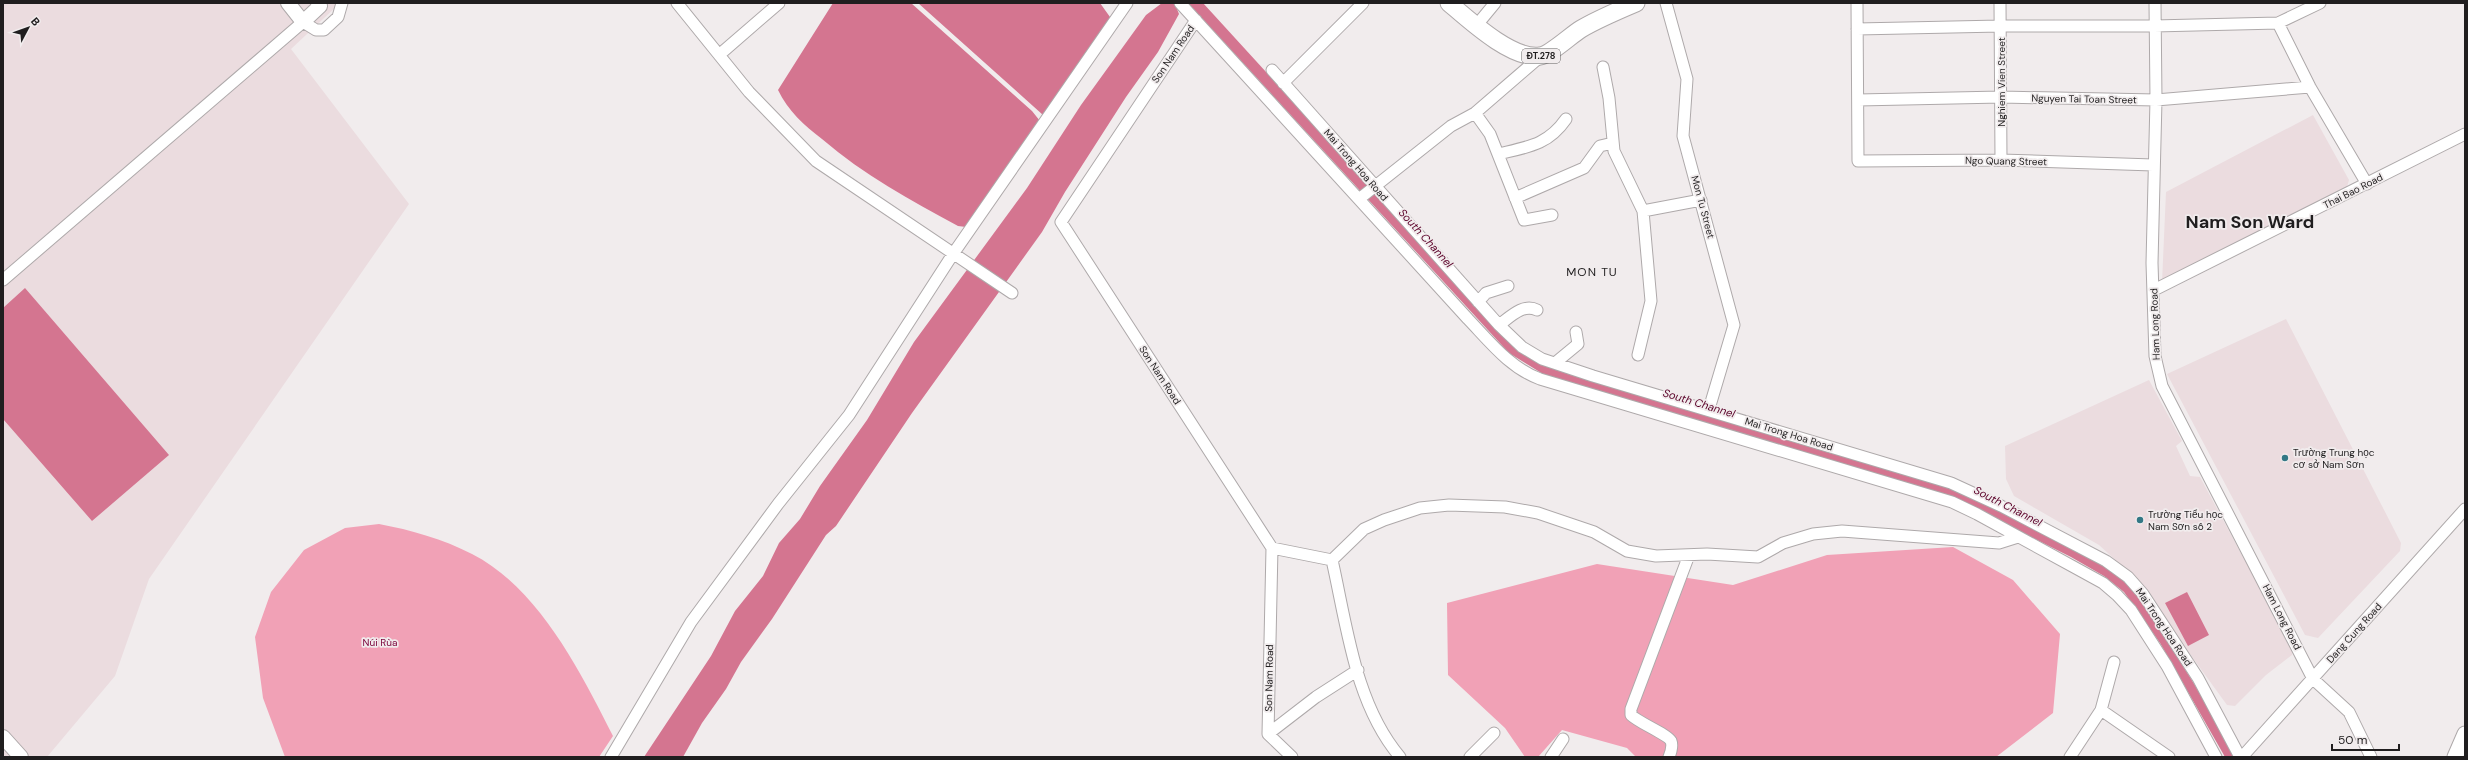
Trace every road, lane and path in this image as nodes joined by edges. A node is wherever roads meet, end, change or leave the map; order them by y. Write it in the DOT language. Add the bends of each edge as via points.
graph roads {
  1 [pos="288,3"];
  2 [pos="318,3"];
  3 [pos="342,3"];
  4 [pos="677,3"];
  5 [pos="779,3"];
  6 [pos="1127,3"];
  7 [pos="1180,3"];
  8 [pos="1364,3"];
  9 [pos="1450,3"];
  10 [pos="1495,3"];
  11 [pos="1636,3"];
  12 [pos="1666,3"];
  13 [pos="1857,3"];
  14 [pos="2000,3"];
  15 [pos="2154,3"];
  16 [pos="2320,3"];
  17 [pos="1196,20"];
  18 [pos="303,22"];
  19 [pos="2278,23"];
  20 [pos="1476,26"];
  21 [pos="2000,26"];
  22 [pos="2154,26"];
  23 [pos="1857,29"];
  24 [pos="719,55"];
  25 [pos="1541,56"];
  26 [pos="1603,67"];
  27 [pos="1272,70"];
  28 [pos="1283,83"];
  29 [pos="2310,87"];
  30 [pos="2001,97"];
  31 [pos="1858,100"];
  32 [pos="2156,100"];
  33 [pos="1475,113"];
  34 [pos="1566,119"];
  35 [pos="2465,134"];
  36 [pos="1613,143"];
  37 [pos="1498,154"];
  38 [pos="2001,160"];
  39 [pos="2153,165"];
  40 [pos="2367,184"];
  41 [pos="1374,186"];
  42 [pos="1515,198"];
  43 [pos="1359,199"];
  44 [pos="1701,200"];
  45 [pos="1643,211"];
  46 [pos="1552,215"];
  47 [pos="956,256"];
  48 [pos="3,280"];
  49 [pos="1508,286"];
  50 [pos="2154,290"];
  51 [pos="1012,293"];
  52 [pos="1478,302"];
  53 [pos="1537,310"];
  54 [pos="1499,325"];
  55 [pos="1576,332"];
  56 [pos="1638,355"];
  57 [pos="1555,363"];
  58 [pos="1709,409"];
  59 [pos="2465,509"];
  60 [pos="2018,537"];
  61 [pos="1272,548"];
  62 [pos="1689,555"];
  63 [pos="1332,560"];
  64 [pos="2114,662"];
  65 [pos="1358,670"];
  66 [pos="2313,679"];
  67 [pos="2101,710"];
  68 [pos="1494,733"];
  69 [pos="1268,734"];
  70 [pos="2465,734"];
  71 [pos="3,737"];
  72 [pos="1563,739"];
  73 [pos="21,757"];
  74 [pos="611,757"];
  75 [pos="1292,757"];
  76 [pos="1400,757"];
  77 [pos="1470,757"];
  78 [pos="1551,757"];
  79 [pos="1669,757"];
  80 [pos="2070,757"];
  81 [pos="2169,757"];
  82 [pos="2216,757"];
  83 [pos="2241,757"];
  84 [pos="2371,757"];
  85 [pos="2455,757"];
  1 -- 18 [label="street"];
  2 -- 18 [label="street" via="320,6"];
  3 -- 18 [label="street" via="338,17 324,30 316,30"];
  4 -- 24 [label="street"];
  5 -- 24 [label="street"];
  6 -- 47 [label="street"];
  7 -- 17 [label="street"];
  8 -- 28 [label="street"];
  9 -- 20 [label="main road, ĐT.278"];
  10 -- 20 [label="street"];
  11 -- 25 [label="main road, ĐT.278" via="1581,29"];
  12 -- 44 [label="street, Mon Tu Street" via="1688,79 1683,136"];
  13 -- 23 [label="street"];
  14 -- 21 [label="street, Nghiem Vien Street"];
  15 -- 22 [label="street, Ham Long Road"];
  16 -- 19 [label="street"];
  17 -- 43 [label="street"];
  17 -- 61 [label="street, Son Nam Road" via="1061,222"];
  18 -- 48 [label="street"];
  19 -- 22 [label="street"];
  19 -- 29 [label="street"];
  20 -- 25 [label="main road, ĐT.278" via="1526,56"];
  21 -- 22 [label="street"];
  21 -- 23 [label="street"];
  21 -- 30 [label="street, Nghiem Vien Street"];
  22 -- 32 [label="street, Ham Long Road"];
  23 -- 31 [label="street"];
  24 -- 47 [label="street" via="769,114 816,161"];
  25 -- 33 [label="street"];
  26 -- 36 [label="street"];
  27 -- 28 [label="street, Mai Trong Hoa Road"];
  28 -- 41 [label="street, Mai Trong Hoa Road"];
  29 -- 32 [label="street, Nguyen Tai Toan Street"];
  29 -- 40 [label="street"];
  30 -- 31 [label="street, Nguyen Tai Toan Street"];
  30 -- 32 [label="street, Nguyen Tai Toan Street"];
  30 -- 38 [label="street, Nghiem Vien Street"];
  31 -- 38 [label="street, Ngo Quang Street" via="1858,162"];
  32 -- 39 [label="street, Ham Long Road"];
  33 -- 37 [label="street" via="1490,134"];
  33 -- 41 [label="street" via="1451,126"];
  34 -- 37 [label="street" via="1556,133 1544,141"];
  35 -- 40 [label="street, Thai Bao Road"];
  36 -- 42 [label="street" via="1600,146 1584,168"];
  36 -- 45 [label="street" via="1614,151"];
  37 -- 42 [label="street"];
  38 -- 39 [label="street, Ngo Quang Street"];
  39 -- 50 [label="street, Ham Long Road"];
  40 -- 50 [label="street, Thai Bao Road"];
  41 -- 43 [label="street"];
  41 -- 52 [label="street, Mai Trong Hoa Road"];
  42 -- 46 [label="street" via="1524,220"];
  43 -- 60 [label="street" via="1492,344 1525,372 1810,461 1934,496 1966,508"];
  44 -- 45 [label="street"];
  44 -- 58 [label="street, Mon Tu Street" via="1734,325"];
  45 -- 56 [label="street" via="1651,301"];
  47 -- 51 [label="street"];
  47 -- 74 [label="street" via="849,416 765,521 691,622"];
  49 -- 52 [label="street" via="1486,293"];
  50 -- 66 [label="street, Ham Long Road" via="2155,356 2162,386"];
  52 -- 54 [label="street, Mai Trong Hoa Road"];
  53 -- 54 [label="street" via="1531,307 1524,308"];
  54 -- 57 [label="street, Mai Trong Hoa Road" via="1522,347"];
  55 -- 57 [label="street" via="1578,344"];
  57 -- 58 [label="street, Mai Trong Hoa Road"];
  58 -- 83 [label="street, Mai Trong Hoa Road" via="1952,483 2106,561 2128,578 2146,599 2198,678"];
  59 -- 66 [label="street, Dang Cung Road"];
  60 -- 62 [label="street" via="1999,543 1842,531 1813,534 1783,543 1758,557"];
  60 -- 82 [label="street" via="2103,583 2126,604 2167,666"];
  61 -- 63 [label="street"];
  61 -- 69 [label="street, Son Nam Road"];
  62 -- 63 [label="street" via="1656,556 1627,551 1607,538 1580,526 1531,512 1505,507 1449,505 1420,508 1364,529"];
  62 -- 79 [label="street" via="1631,709 1631,715 1636,720 1667,737 1672,748"];
  63 -- 65 [label="street"];
  64 -- 67 [label="street"];
  65 -- 69 [label="street" via="1316,697"];
  65 -- 76 [label="street" via="1374,720"];
  66 -- 83 [label="street, Dang Cung Road"];
  66 -- 84 [label="street" via="2349,712"];
  67 -- 80 [label="street"];
  67 -- 81 [label="street"];
  68 -- 77 [label="street"];
  69 -- 75 [label="street"];
  70 -- 85 [label="main road"];
  71 -- 73 [label="street"];
  72 -- 78 [label="street"];
}
